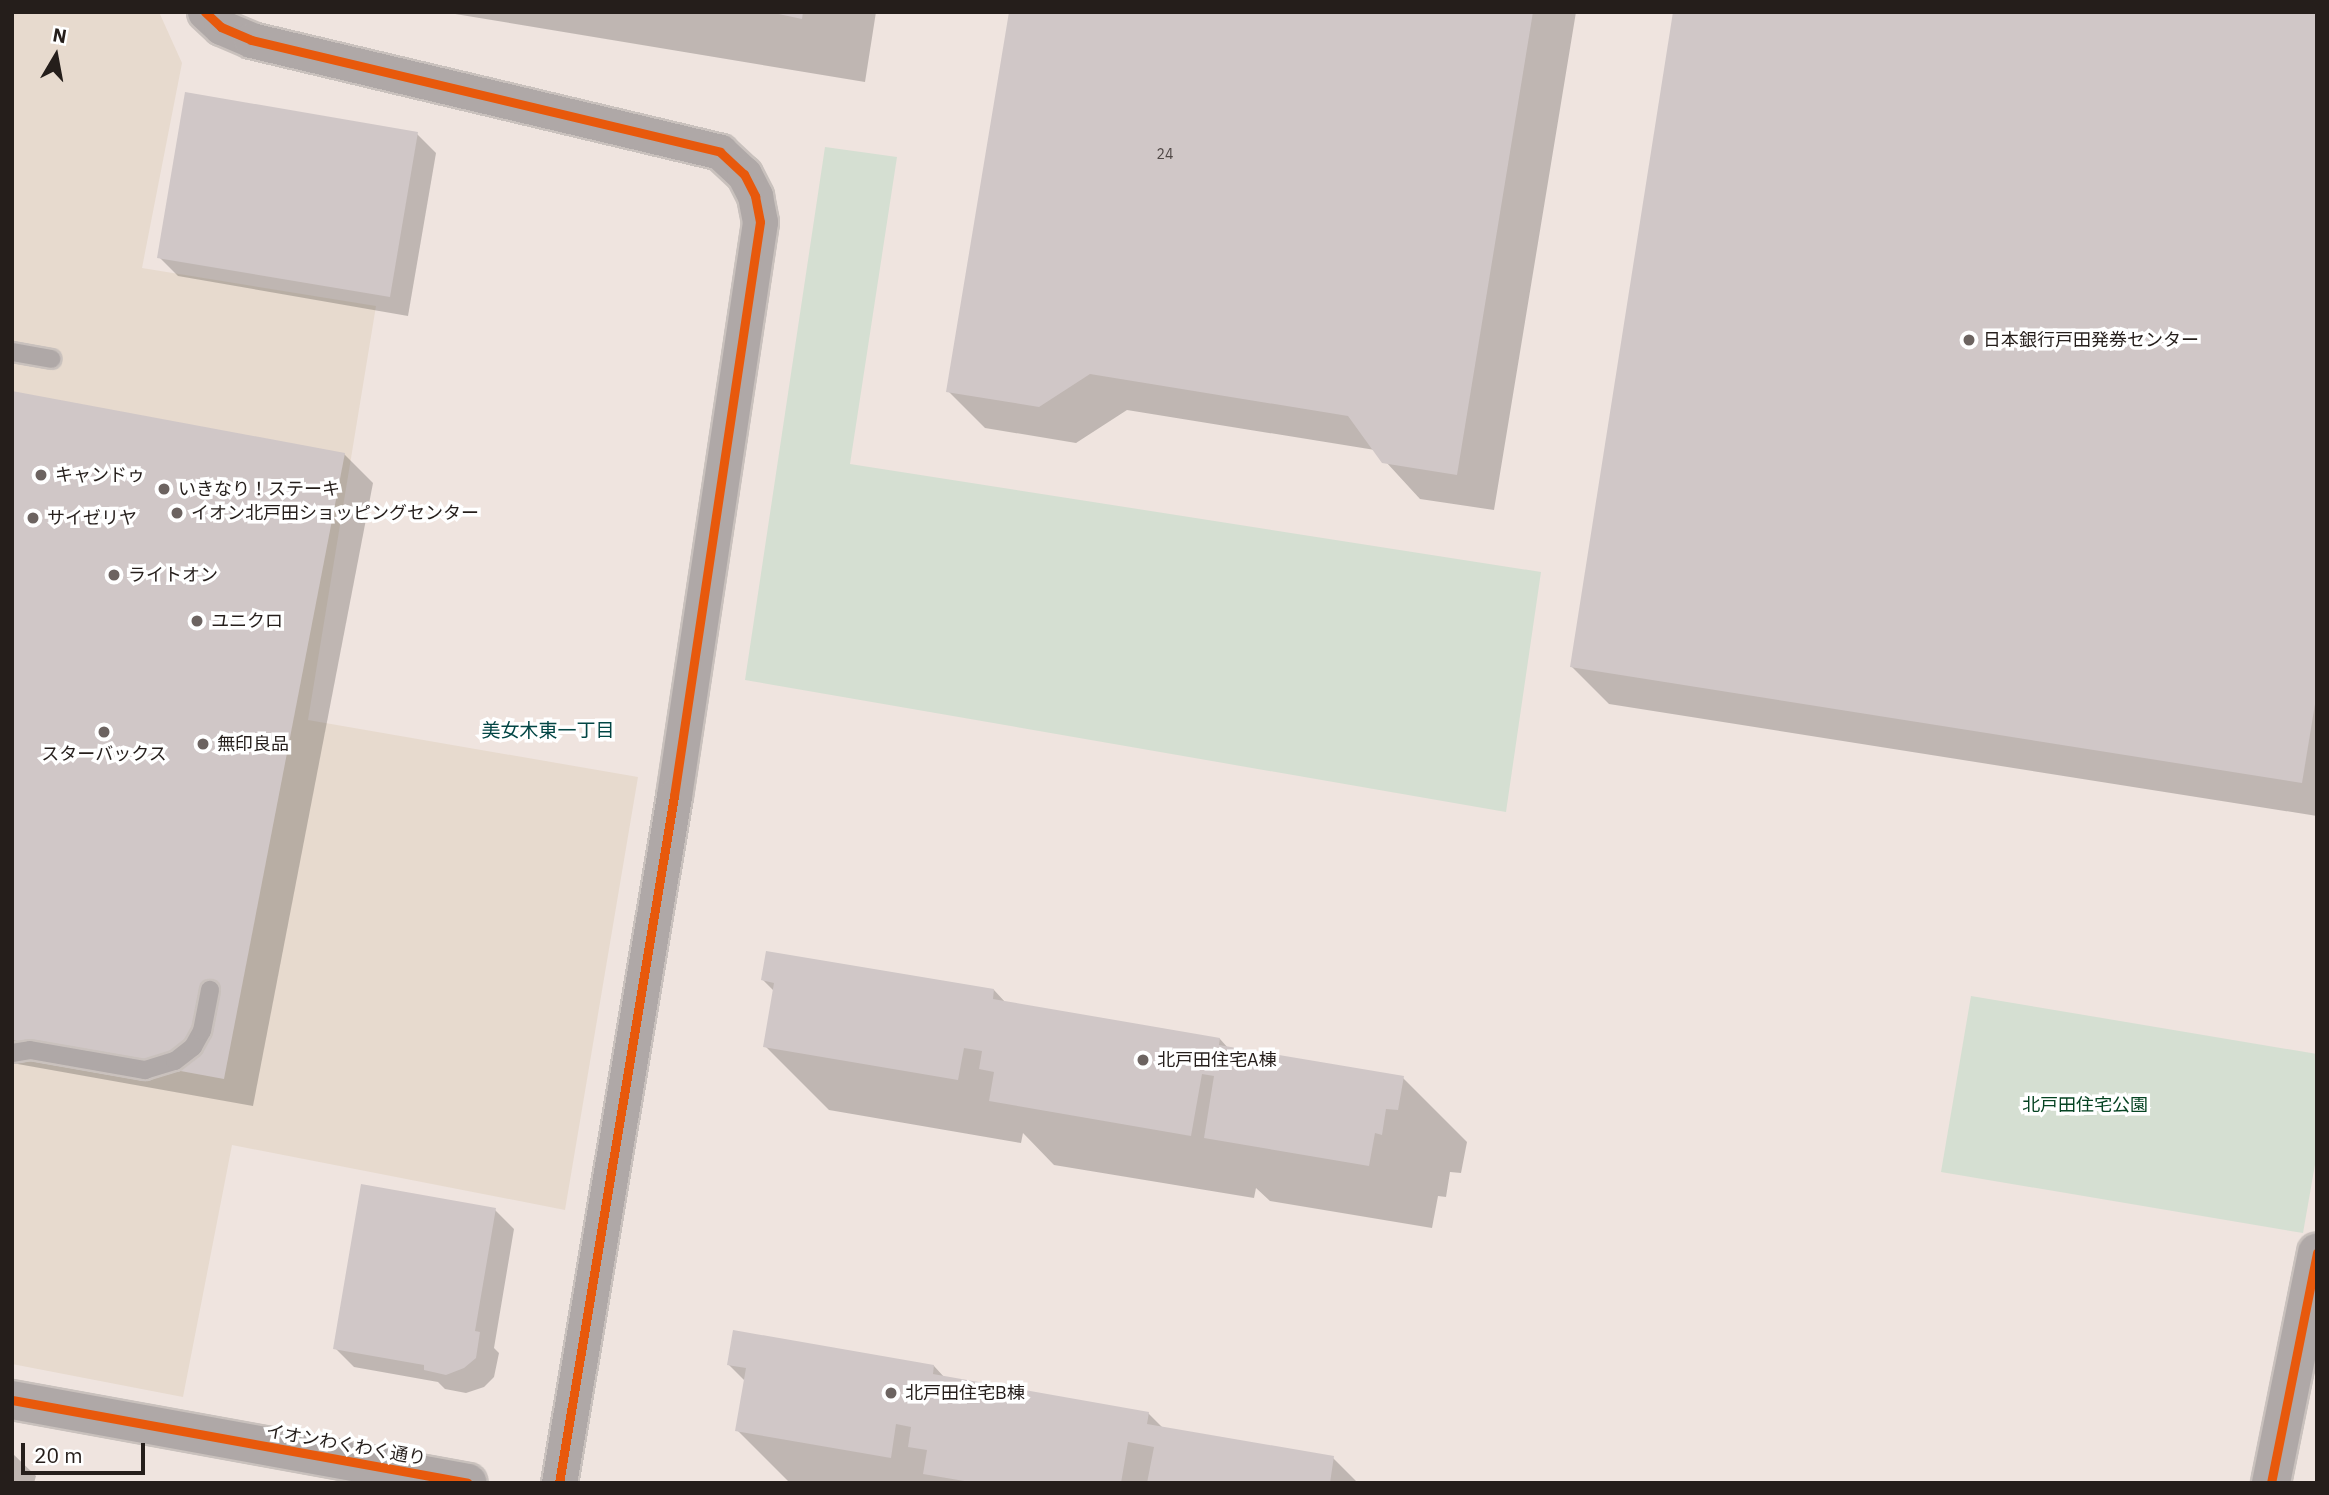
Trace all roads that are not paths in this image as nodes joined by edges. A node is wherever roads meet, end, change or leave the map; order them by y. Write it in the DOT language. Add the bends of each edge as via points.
graph roads {
  1 [pos="205,12"];
  2 [pos="12,352"];
  3 [pos="51,359"];
  4 [pos="210,990"];
  5 [pos="12,1054"];
  6 [pos="2317,1253"];
  7 [pos="12,1400"];
  8 [pos="467,1483"];
  9 [pos="559,1483"];
  10 [pos="2271,1483"];
  1 -- 9 [label="street" via="221,27 251,40 720,152 744,174 755,196 760,222 678,769"];
  2 -- 3 [label="lane"];
  4 -- 5 [label="lane" via="202,1031 193,1047 175,1061 145,1070 30,1050"];
  6 -- 10 [label="street"];
  7 -- 8 [label="street, イオンわくわく通り"];
}
